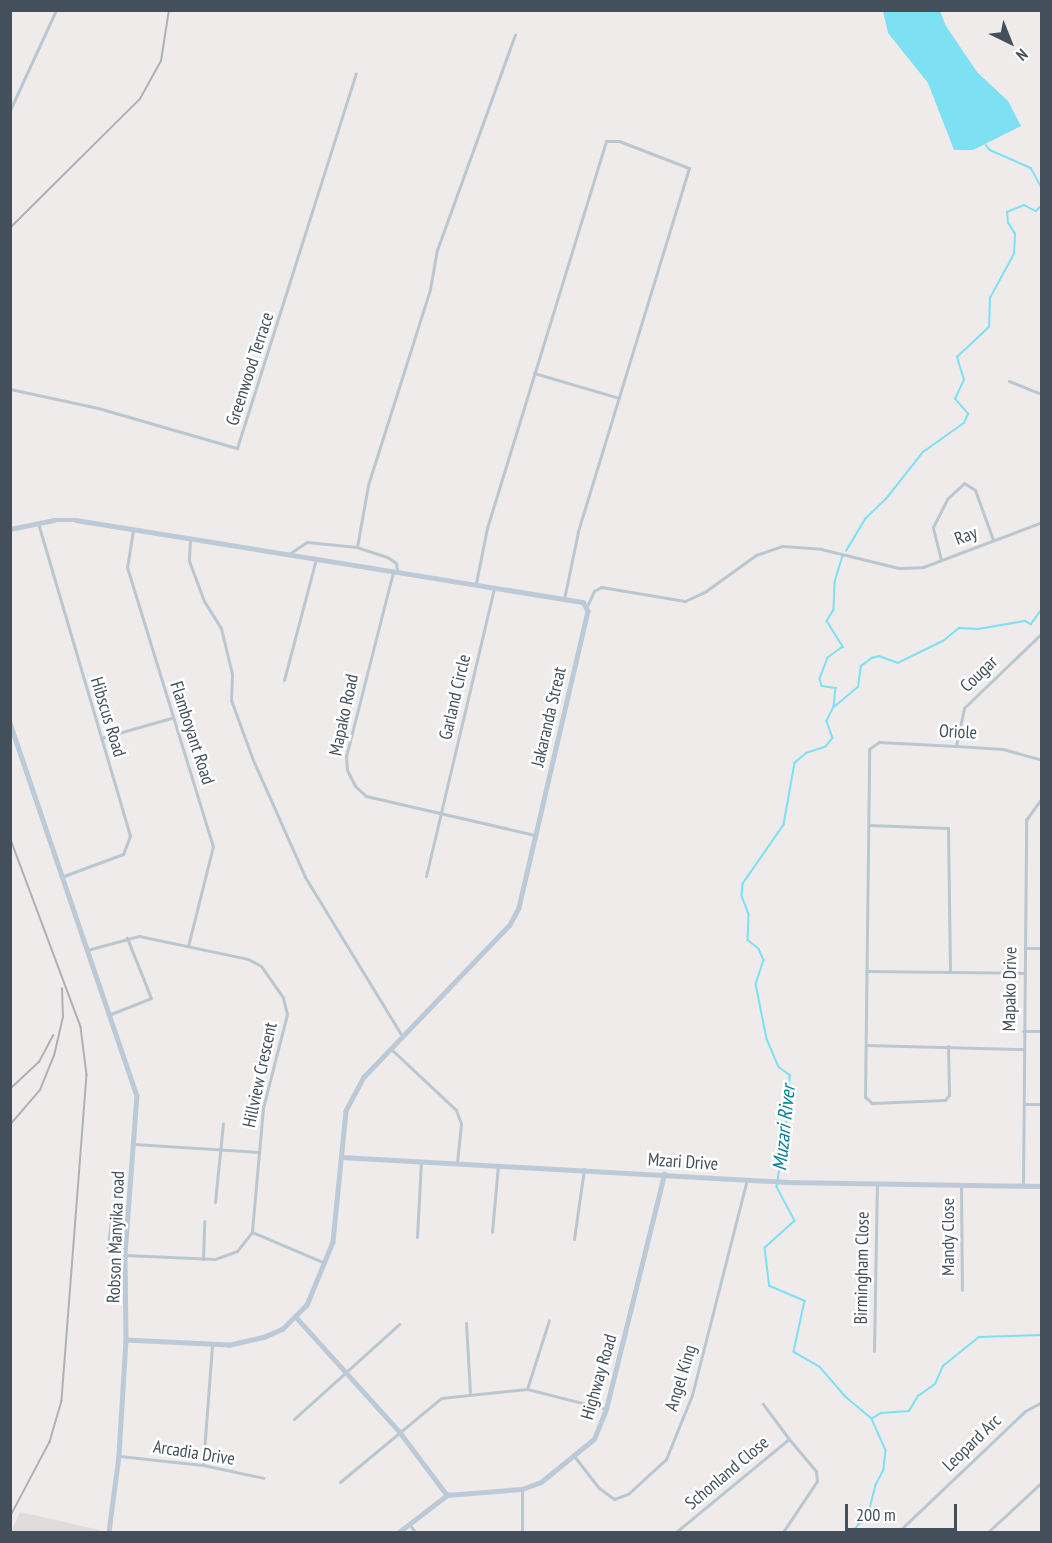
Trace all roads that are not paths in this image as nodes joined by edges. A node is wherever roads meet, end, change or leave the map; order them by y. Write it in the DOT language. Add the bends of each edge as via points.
graph roads {
  1 [pos="56,10"];
  2 [pos="515,35"];
  3 [pos="356,73"];
  4 [pos="10,110"];
  5 [pos="534,374"];
  6 [pos="1010,381"];
  7 [pos="10,389"];
  8 [pos="1041,394"];
  9 [pos="619,399"];
  10 [pos="1041,522"];
  11 [pos="38,523"];
  12 [pos="133,528"];
  13 [pos="10,529"];
  14 [pos="190,537"];
  15 [pos="993,540"];
  16 [pos="357,547"];
  17 [pos="290,554"];
  18 [pos="316,559"];
  19 [pos="941,561"];
  20 [pos="395,570"];
  21 [pos="477,583"];
  22 [pos="494,586"];
  23 [pos="564,599"];
  24 [pos="587,606"];
  25 [pos="1041,633"];
  26 [pos="284,680"];
  27 [pos="171,718"];
  28 [pos="10,723"];
  29 [pos="101,738"];
  30 [pos="956,746"];
  31 [pos="1041,760"];
  32 [pos="1041,798"];
  33 [pos="442,813"];
  34 [pos="868,825"];
  35 [pos="535,835"];
  36 [pos="426,876"];
  37 [pos="61,877"];
  38 [pos="127,938"];
  39 [pos="188,946"];
  40 [pos="1025,948"];
  41 [pos="1041,948"];
  42 [pos="87,950"];
  43 [pos="866,971"];
  44 [pos="950,971"];
  45 [pos="1024,973"];
  46 [pos="111,1014"];
  47 [pos="1023,1031"];
  48 [pos="1041,1031"];
  49 [pos="402,1036"];
  50 [pos="865,1045"];
  51 [pos="948,1046"];
  52 [pos="391,1048"];
  53 [pos="1023,1049"];
  54 [pos="1024,1104"];
  55 [pos="1041,1104"];
  56 [pos="223,1123"];
  57 [pos="134,1144"];
  58 [pos="221,1150"];
  59 [pos="259,1152"];
  60 [pos="341,1156"];
  61 [pos="421,1160"];
  62 [pos="457,1162"];
  63 [pos="498,1164"];
  64 [pos="584,1169"];
  65 [pos="664,1174"];
  66 [pos="747,1180"];
  67 [pos="961,1184"];
  68 [pos="877,1185"];
  69 [pos="1023,1186"];
  70 [pos="1041,1186"];
  71 [pos="215,1202"];
  72 [pos="112,1215"];
  73 [pos="204,1221"];
  74 [pos="252,1232"];
  75 [pos="492,1232"];
  76 [pos="417,1237"];
  77 [pos="574,1239"];
  78 [pos="107,1253"];
  79 [pos="125,1255"];
  80 [pos="203,1259"];
  81 [pos="325,1263"];
  82 [pos="962,1290"];
  83 [pos="296,1317"];
  84 [pos="549,1320"];
  85 [pos="466,1323"];
  86 [pos="399,1324"];
  87 [pos="126,1340"];
  88 [pos="212,1344"];
  89 [pos="874,1351"];
  90 [pos="347,1373"];
  91 [pos="527,1389"];
  92 [pos="470,1392"];
  93 [pos="1041,1402"];
  94 [pos="762,1404"];
  95 [pos="606,1409"];
  96 [pos="294,1419"];
  97 [pos="399,1431"];
  98 [pos="789,1440"];
  99 [pos="119,1456"];
  100 [pos="574,1456"];
  101 [pos="203,1465"];
  102 [pos="264,1478"];
  103 [pos="340,1482"];
  104 [pos="1041,1482"];
  105 [pos="522,1489"];
  106 [pos="447,1495"];
  107 [pos="410,1525"];
  108 [pos="109,1533"];
  109 [pos="399,1533"];
  110 [pos="415,1533"];
  111 [pos="522,1533"];
  112 [pos="676,1533"];
  113 [pos="783,1533"];
  114 [pos="898,1533"];
  115 [pos="988,1533"];
  1 -- 4 [label="street"];
  2 -- 16 [label="street" via="438,250 420,322 368,485"];
  3 -- 7 [label="street, Greenwood Terrace" via="237,448 98,408"];
  5 -- 9 [label="street"];
  5 -- 9 [label="street" via="606,141 619,141 689,168"];
  5 -- 21 [label="street" via="487,528"];
  6 -- 8 [label="street"];
  9 -- 23 [label="street" via="578,532"];
  10 -- 15 [label="street, Ray"];
  11 -- 12 [label="street" via="76,520"];
  11 -- 13 [label="street"];
  11 -- 29 [label="street, Hibscus Road"];
  12 -- 14 [label="street"];
  12 -- 27 [label="street, Flamboyant Road" via="127,567"];
  14 -- 17 [label="street"];
  14 -- 49 [label="street" via="189,561 204,602 221,628 232,674 231,700 253,760 305,877"];
  15 -- 19 [label="street, Ray"];
  15 -- 19 [label="street" via="975,489 964,483 946,499 933,527"];
  16 -- 17 [label="street" via="300,543"];
  16 -- 20 [label="street" via="387,557 396,563"];
  17 -- 18 [label="street"];
  18 -- 20 [label="street"];
  18 -- 26 [label="street"];
  19 -- 24 [label="street, Ray" via="899,568 821,549 782,546 756,555 706,591 684,601 601,588 594,591"];
  20 -- 21 [label="street"];
  20 -- 33 [label="street, Mapako Road" via="346,756 347,770 366,796"];
  21 -- 22 [label="street"];
  22 -- 23 [label="street"];
  22 -- 33 [label="street, Garland Circle"];
  23 -- 24 [label="street"];
  24 -- 35 [label="street, Jakaranda Streat"];
  25 -- 30 [label="street, Cougar" via="964,708"];
  27 -- 29 [label="street"];
  27 -- 39 [label="street, Flamboyant Road" via="213,846"];
  28 -- 37 [label="street, Robson Manyika road"];
  29 -- 37 [label="street, Hibscus Road" via="130,836 128,846 123,854"];
  30 -- 31 [label="street, Oriole" via="1003,748"];
  30 -- 34 [label="street, Oriole" via="879,742 872,746"];
  32 -- 40 [label="street, Mapako Drive" via="1026,820"];
  33 -- 35 [label="street, Mapako Road"];
  33 -- 36 [label="street, Garland Circle"];
  34 -- 43 [label="street"];
  34 -- 44 [label="street" via="948,828"];
  35 -- 49 [label="street, Jakaranda Streat" via="519,908 510,925"];
  37 -- 42 [label="street, Robson Manyika road"];
  38 -- 39 [label="street, Hillview Crescent" via="139,936"];
  38 -- 42 [label="street, Hillview Crescent"];
  38 -- 46 [label="street" via="152,998"];
  39 -- 59 [label="street, Hillview Crescent" via="248,959 261,966 283,998 286,1014 263,1108"];
  40 -- 41 [label="street"];
  40 -- 45 [label="street, Mapako Drive"];
  42 -- 46 [label="street, Robson Manyika road"];
  43 -- 44 [label="street"];
  43 -- 50 [label="street"];
  44 -- 45 [label="street"];
  45 -- 47 [label="street, Mapako Drive"];
  46 -- 57 [label="street, Robson Manyika road" via="137,1095"];
  47 -- 48 [label="street"];
  47 -- 53 [label="street, Mapako Drive"];
  49 -- 52 [label="street, Jakaranda Streat"];
  50 -- 51 [label="street"];
  50 -- 51 [label="street" via="865,1097 872,1103 945,1100"];
  51 -- 53 [label="street"];
  52 -- 60 [label="street, Jakaranda Streat" via="364,1077 346,1111"];
  52 -- 62 [label="street" via="456,1110 461,1124"];
  53 -- 54 [label="street, Mapako Drive"];
  54 -- 55 [label="street"];
  54 -- 69 [label="street, Mapako Drive"];
  56 -- 58 [label="street"];
  57 -- 58 [label="street"];
  57 -- 79 [label="street, Robson Manyika road"];
  58 -- 59 [label="street"];
  58 -- 71 [label="street"];
  59 -- 74 [label="street, Hillview Crescent"];
  60 -- 61 [label="street, Mzari Drive"];
  60 -- 81 [label="street" via="336,1218"];
  61 -- 62 [label="street, Mzari Drive"];
  61 -- 76 [label="street"];
  62 -- 63 [label="street, Mzari Drive"];
  63 -- 64 [label="street, Mzari Drive"];
  63 -- 75 [label="street"];
  64 -- 65 [label="street, Mzari Drive"];
  64 -- 77 [label="street"];
  65 -- 66 [label="street, Mzari Drive"];
  65 -- 95 [label="street, Highway Road"];
  66 -- 68 [label="street, Mzari Drive"];
  66 -- 100 [label="street, Angel King" via="692,1395 666,1459 628,1494 614,1499 599,1488"];
  67 -- 68 [label="street, Mzari Drive"];
  67 -- 69 [label="street, Mzari Drive"];
  67 -- 82 [label="street, Mandy Close"];
  68 -- 89 [label="street, Birmingham Close"];
  69 -- 70 [label="street, Mzari Drive"];
  72 -- 78 [label="street"];
  73 -- 80 [label="street"];
  74 -- 80 [label="street" via="237,1251"];
  74 -- 81 [label="street"];
  79 -- 80 [label="street"];
  79 -- 87 [label="street, Robson Manyika road"];
  81 -- 83 [label="street" via="307,1305"];
  83 -- 88 [label="street" via="266,1337 229,1345"];
  83 -- 90 [label="street"];
  84 -- 91 [label="street"];
  85 -- 92 [label="street"];
  86 -- 90 [label="street"];
  87 -- 88 [label="street"];
  87 -- 99 [label="street, Robson Manyika road"];
  88 -- 101 [label="street"];
  90 -- 96 [label="street"];
  90 -- 97 [label="street"];
  91 -- 92 [label="street"];
  91 -- 95 [label="street"];
  92 -- 97 [label="street" via="441,1398"];
  93 -- 114 [label="street, Leopard Arc" via="1026,1411"];
  94 -- 98 [label="street, Schonland Close"];
  95 -- 100 [label="street, Highway Road" via="594,1439"];
  97 -- 103 [label="street"];
  97 -- 106 [label="street"];
  98 -- 112 [label="street, Schonland Close"];
  98 -- 113 [label="street" via="816,1471 817,1481"];
  99 -- 101 [label="street, Arcadia Drive"];
  99 -- 108 [label="street, Robson Manyika road"];
  100 -- 105 [label="street, Highway Road" via="541,1482"];
  101 -- 102 [label="street, Arcadia Drive"];
  104 -- 115 [label="street"];
  105 -- 106 [label="street, Highway Road"];
  105 -- 111 [label="street"];
  106 -- 107 [label="street"];
  107 -- 109 [label="street"];
  107 -- 110 [label="street"];
}
